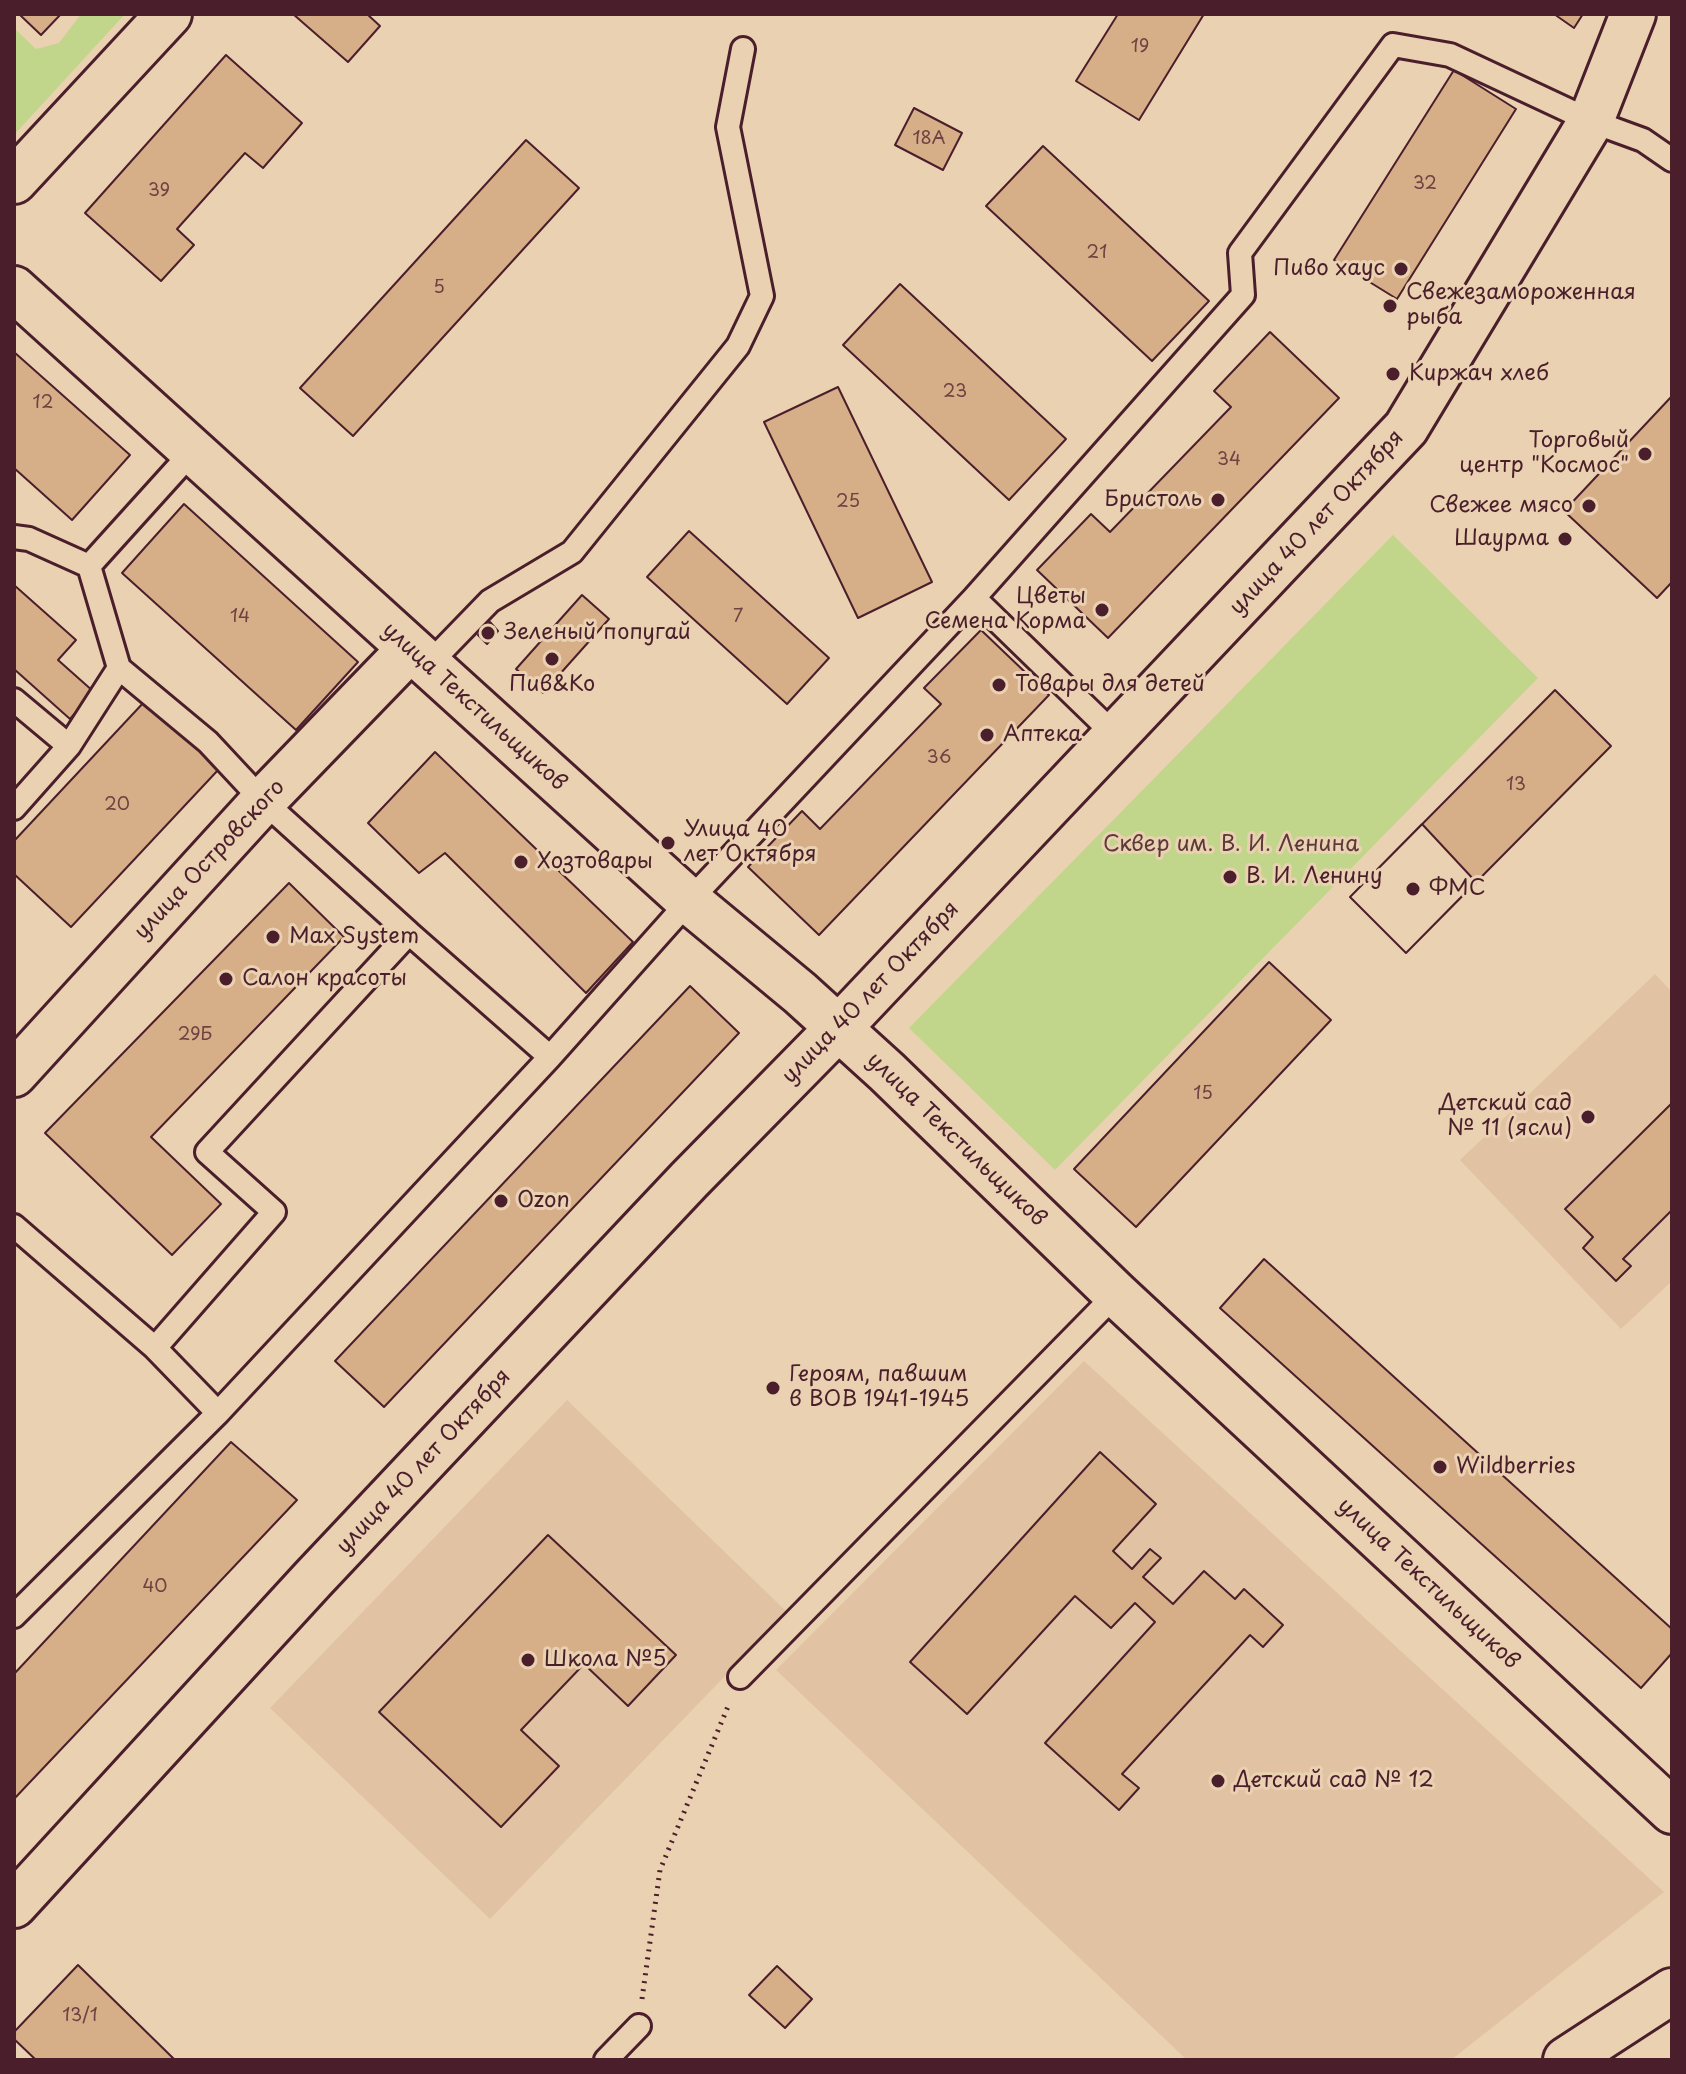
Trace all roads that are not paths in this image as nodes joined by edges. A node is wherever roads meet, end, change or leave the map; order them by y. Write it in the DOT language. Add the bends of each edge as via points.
graph roads {
  1 [pos="169,14"];
  2 [pos="1633,14"];
  3 [pos="743,49"];
  4 [pos="1591,121"];
  5 [pos="1672,160"];
  6 [pos="14,181"];
  7 [pos="14,289"];
  8 [pos="192,452"];
  9 [pos="14,537"];
  10 [pos="89,566"];
  11 [pos="974,598"];
  12 [pos="419,657"];
  13 [pos="119,668"];
  14 [pos="14,700"];
  15 [pos="1117,737"];
  16 [pos="69,746"];
  17 [pos="263,801"];
  18 [pos="14,808"];
  19 [pos="689,901"];
  20 [pos="409,933"];
  21 [pos="838,1028"];
  22 [pos="550,1057"];
  23 [pos="14,1074"];
  24 [pos="14,1226"];
  25 [pos="1116,1294"];
  26 [pos="155,1348"];
  27 [pos="218,1413"];
  28 [pos="14,1616"];
  29 [pos="740,1677"];
  30 [pos="1672,1811"];
  31 [pos="14,1905"];
  32 [pos="1672,1991"];
  33 [pos="639,2026"];
  34 [pos="606,2060"];
  35 [pos="1566,2060"];
  1 -- 6 [label="street"];
  2 -- 4 [label="street, улица 40 лет Октября"];
  3 -- 12 [label="lane" via="728,127 762,296 738,346 572,552 490,601"];
  4 -- 5 [label="lane" via="1643,140"];
  4 -- 11 [label="lane" via="1450,55 1393,45 1240,253 1243,295"];
  4 -- 15 [label="street, улица 40 лет Октября" via="1406,428"];
  7 -- 8 [label="street, улица Текстильщиков"];
  8 -- 10 [label="lane"];
  8 -- 12 [label="street, улица Текстильщиков"];
  9 -- 10 [label="lane"];
  10 -- 13 [label="lane"];
  11 -- 15 [label="lane"];
  11 -- 19 [label="lane"];
  12 -- 17 [label="street, улица Островского"];
  12 -- 19 [label="street, улица Текстильщиков"];
  13 -- 16 [label="lane"];
  13 -- 17 [label="lane" via="208,742"];
  14 -- 16 [label="lane"];
  15 -- 21 [label="street, улица 40 лет Октября"];
  16 -- 18 [label="lane"];
  17 -- 20 [label="lane"];
  17 -- 23 [label="street, улица Островского"];
  19 -- 21 [label="street, улица Текстильщиков"];
  19 -- 22 [label="lane"];
  20 -- 22 [label="lane"];
  20 -- 26 [label="lane" via="207,1152 274,1212"];
  21 -- 25 [label="street, улица Текстильщиков"];
  21 -- 31 [label="street, улица 40 лет Октября" via="324,1568"];
  22 -- 27 [label="lane"];
  24 -- 26 [label="lane"];
  25 -- 29 [label="lane"];
  25 -- 30 [label="street, улица Текстильщиков"];
  26 -- 27 [label="lane"];
  27 -- 28 [label="lane"];
  32 -- 35 [label="street"];
  33 -- 34 [label="lane"];
}
